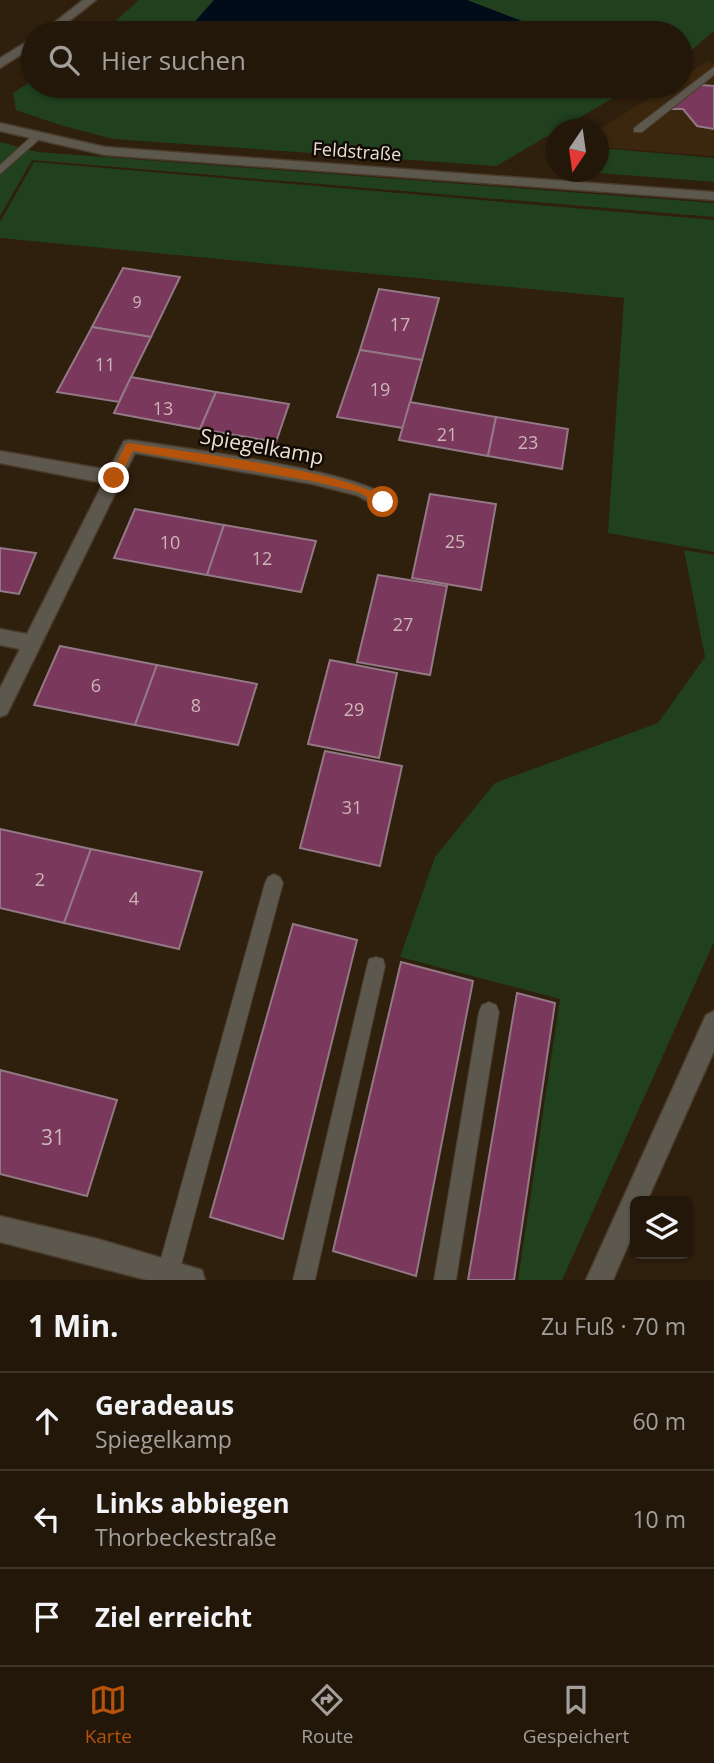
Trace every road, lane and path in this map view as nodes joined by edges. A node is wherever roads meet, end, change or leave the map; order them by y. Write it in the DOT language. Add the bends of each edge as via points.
graph roads {
  1 [pos="90,0"];
  2 [pos="63,21"];
  3 [pos="21,50"];
  4 [pos="0,64"];
  5 [pos="714,69"];
  6 [pos="693,86"];
  7 [pos="678,98"];
  8 [pos="0,127"];
  9 [pos="638,130"];
  10 [pos="37,137"];
  11 [pos="0,171"];
  12 [pos="714,196"];
  13 [pos="0,457"];
  14 [pos="114,478"];
  15 [pos="383,502"];
  16 [pos="0,637"];
  17 [pos="33,643"];
  18 [pos="0,708"];
  19 [pos="274,883"];
  20 [pos="376,966"];
  21 [pos="489,1012"];
  22 [pos="714,1023"];
  23 [pos="0,1228"];
  24 [pos="180,1276"];
  25 [pos="304,1280"];
  26 [pos="445,1280"];
  27 [pos="599,1280"];
  1 -- 2 [label="street"];
  3 -- 4 [label="street"];
  5 -- 6 [label="lane"];
  7 -- 9 [label="lane"];
  8 -- 10 [label="street, Feldstraße"];
  10 -- 11 [label="lane"];
  10 -- 12 [label="street, Feldstraße" via="106,151"];
  13 -- 14 [label="street"];
  14 -- 15 [label="street, Spiegelkamp" via="130,446 312,477 361,489"];
  14 -- 17 [label="street"];
  16 -- 17 [label="street"];
  17 -- 18 [label="street"];
  19 -- 24 [label="lane"];
  20 -- 25 [label="lane"];
  21 -- 26 [label="lane"];
  22 -- 27 [label="street"];
  23 -- 24 [label="street"];
}
